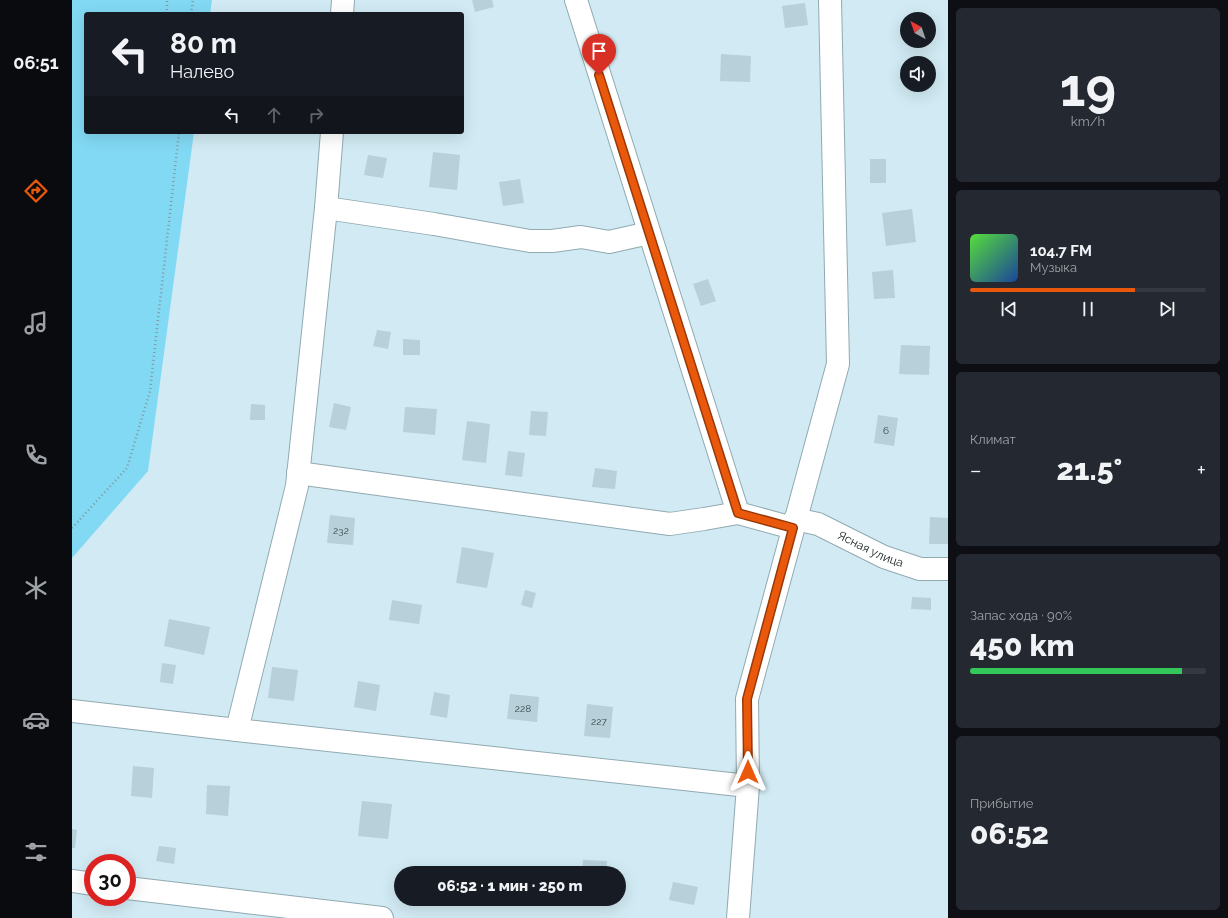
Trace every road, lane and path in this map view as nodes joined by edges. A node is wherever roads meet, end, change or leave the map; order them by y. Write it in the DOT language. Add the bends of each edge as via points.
graph roads {
  1 [pos="167,0"];
  2 [pos="193,0"];
  3 [pos="343,0"];
  4 [pos="576,0"];
  5 [pos="830,0"];
  6 [pos="166,12"];
  7 [pos="191,12"];
  8 [pos="342,12"];
  9 [pos="179,134"];
  10 [pos="332,134"];
  11 [pos="326,208"];
  12 [pos="649,233"];
  13 [pos="298,473"];
  14 [pos="738,513"];
  15 [pos="794,524"];
  16 [pos="72,528"];
  17 [pos="948,569"];
  18 [pos="72,711"];
  19 [pos="237,730"];
  20 [pos="748,786"];
  21 [pos="72,882"];
  22 [pos="84,883"];
  23 [pos="136,889"];
  24 [pos="382,918"];
  25 [pos="738,918"];
  1 -- 6 [label="path"];
  2 -- 7 [label="path"];
  3 -- 8 [label="street"];
  4 -- 12 [label="street"];
  5 -- 15 [label="street" via="838,364"];
  9 -- 16 [label="path" via="150,391 127,468"];
  10 -- 11 [label="street"];
  11 -- 12 [label="street" via="530,241 580,237 609,242"];
  11 -- 13 [label="street"];
  12 -- 14 [label="street"];
  13 -- 14 [label="street" via="670,524"];
  13 -- 19 [label="street" via="297,486"];
  14 -- 15 [label="street, Ясная улица"];
  15 -- 17 [label="street, Ясная улица" via="818,524 884,556 920,569"];
  15 -- 20 [label="street" via="747,699"];
  18 -- 19 [label="street"];
  19 -- 20 [label="street"];
  20 -- 25 [label="street"];
  21 -- 22 [label="street"];
  23 -- 24 [label="street"];
}
